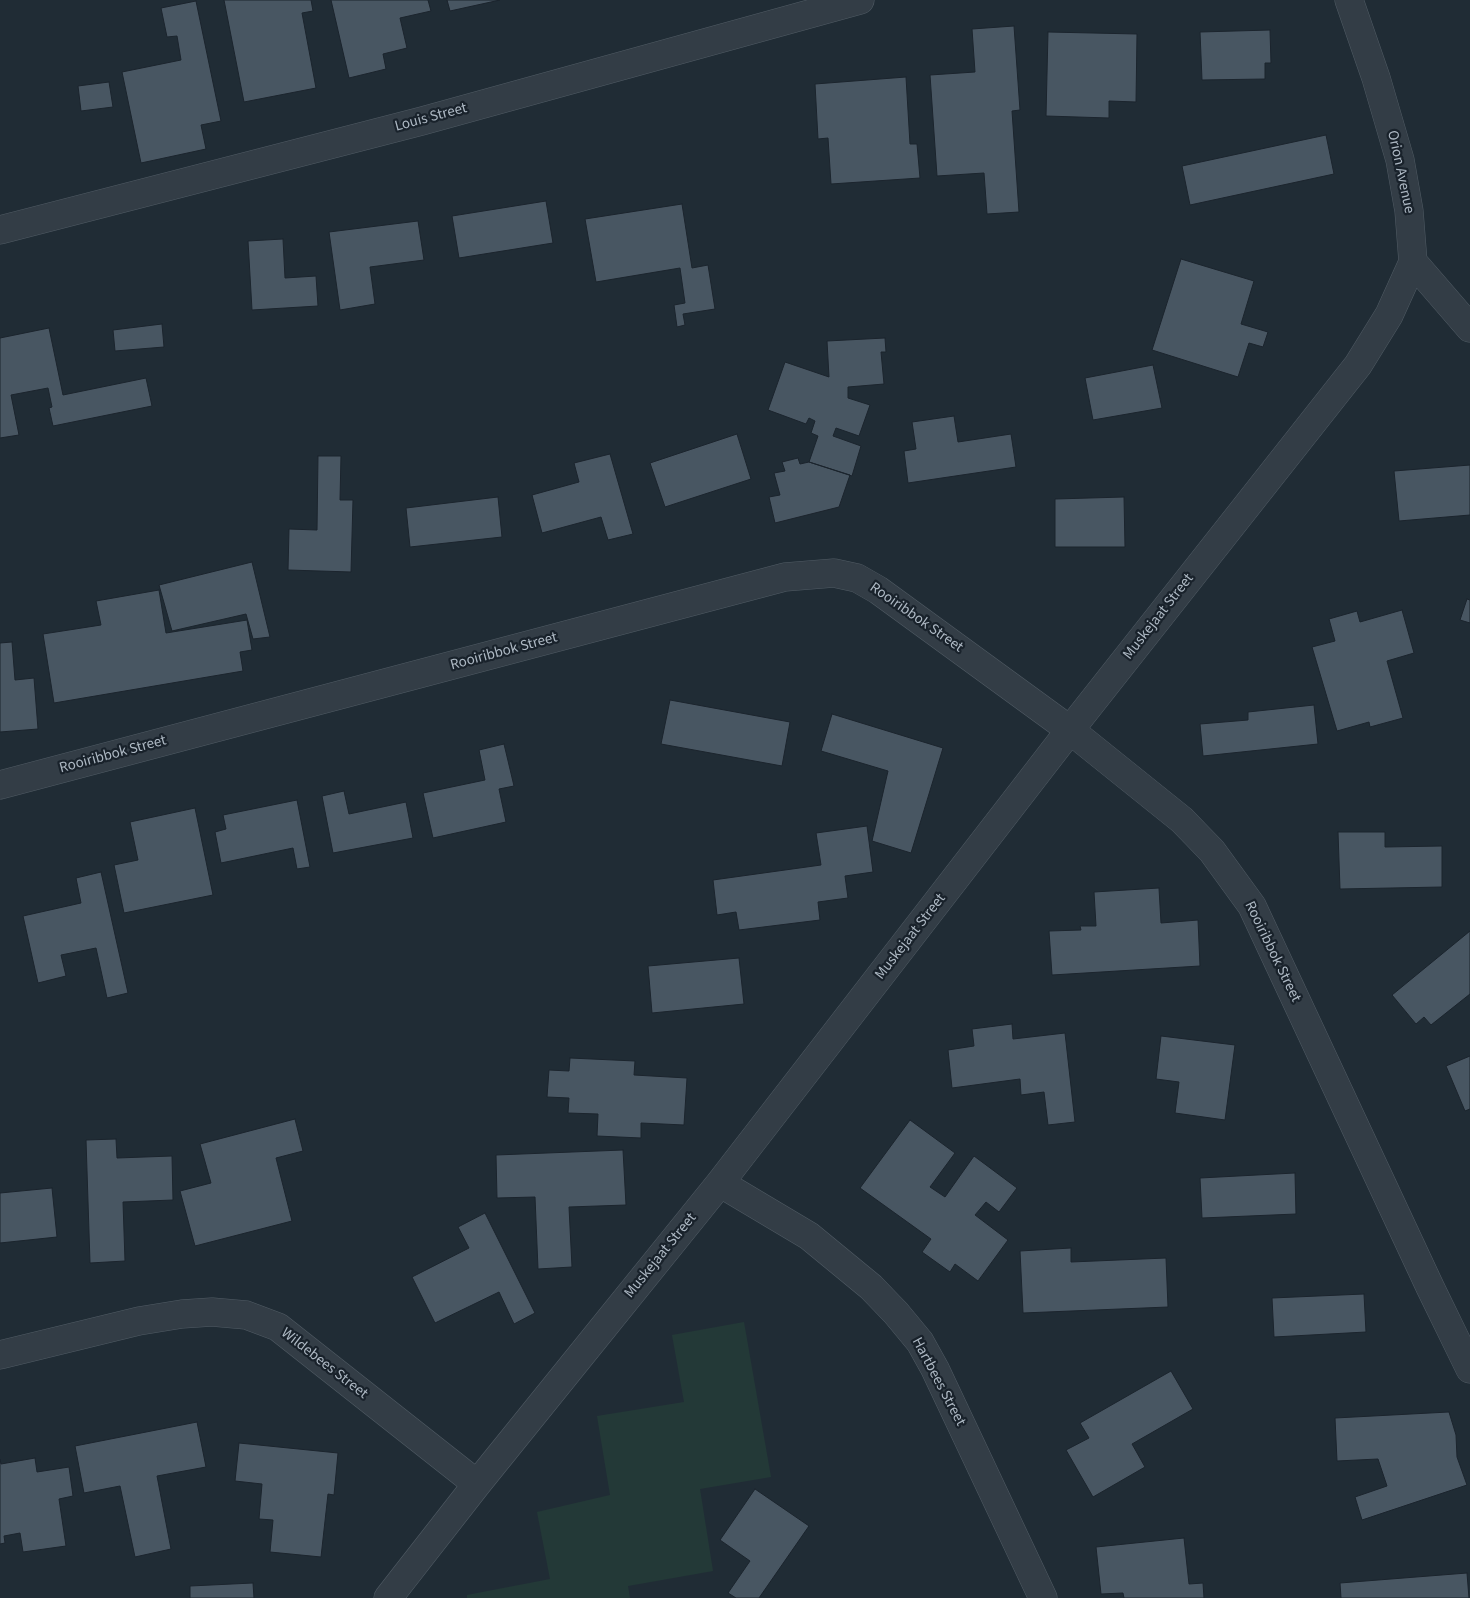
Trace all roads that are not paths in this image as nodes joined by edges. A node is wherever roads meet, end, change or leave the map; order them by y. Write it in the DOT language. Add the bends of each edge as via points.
graph roads {
  1 [pos="860,0"];
  2 [pos="1349,0"];
  3 [pos="0,230"];
  4 [pos="1413,262"];
  5 [pos="1470,328"];
  6 [pos="1070,730"];
  7 [pos="0,785"];
  8 [pos="720,1183"];
  9 [pos="0,1354"];
  10 [pos="1470,1369"];
  11 [pos="477,1484"];
  12 [pos="388,1598"];
  13 [pos="1043,1598"];
  1 -- 3 [label="street, Louis Street" via="422,121"];
  2 -- 4 [label="street, Orion Avenue" via="1400,160"];
  4 -- 5 [label="street"];
  4 -- 6 [label="street, Muskejaat Street" via="1389,314 1358,365"];
  6 -- 7 [label="street, Rooiribbok Street" via="878,590 857,578 834,573 808,574 785,577"];
  6 -- 8 [label="street, Muskejaat Street"];
  6 -- 10 [label="street, Rooiribbok Street" via="1182,820 1212,851 1252,906"];
  8 -- 11 [label="street, Muskejaat Street"];
  8 -- 13 [label="street, Hartbees Street" via="810,1236 871,1287 920,1342"];
  9 -- 11 [label="street, Wildebees Street" via="182,1314 246,1315 278,1327"];
  11 -- 12 [label="street, Muskejaat Street"];
}
